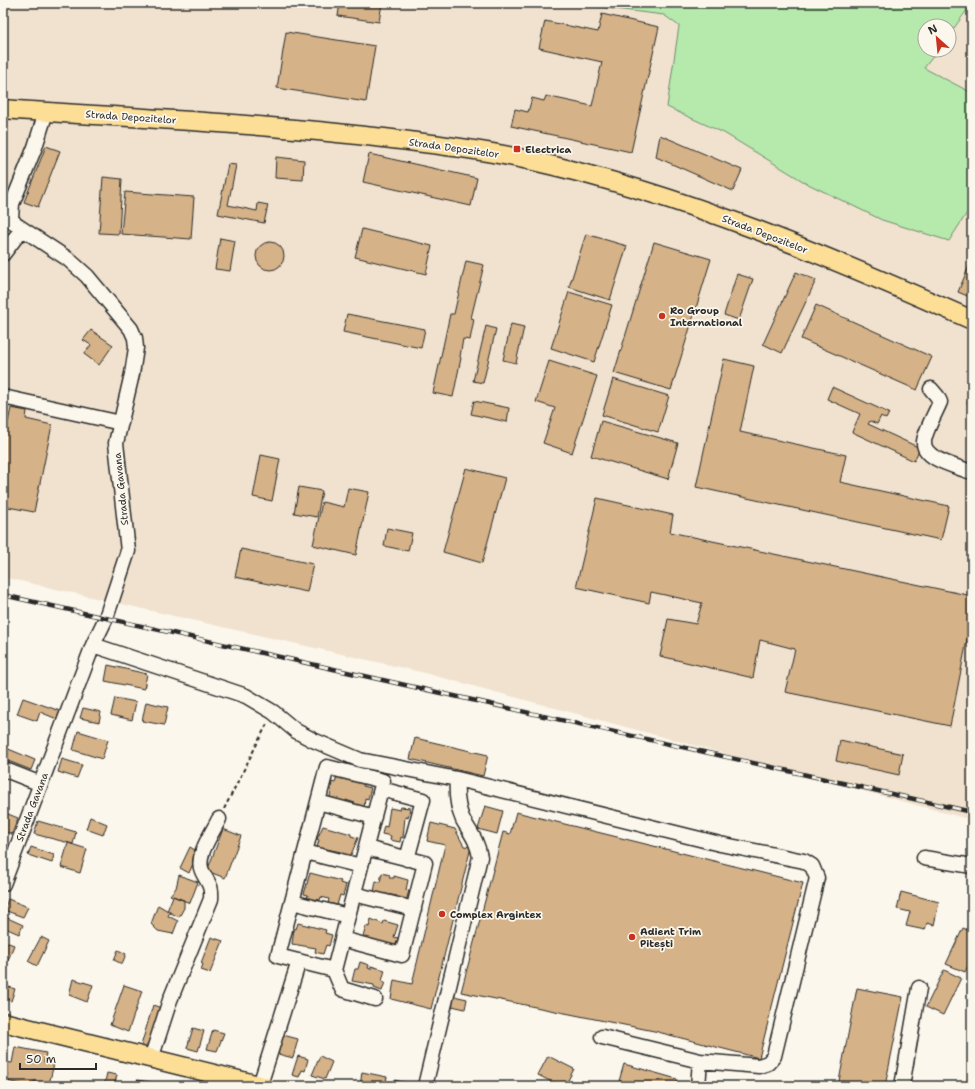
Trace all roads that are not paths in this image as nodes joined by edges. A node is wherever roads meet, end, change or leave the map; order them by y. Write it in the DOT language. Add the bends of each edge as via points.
graph roads {
  1 [pos="3,109"];
  2 [pos="46,112"];
  3 [pos="7,215"];
  4 [pos="22,229"];
  5 [pos="3,254"];
  6 [pos="972,320"];
  7 [pos="931,389"];
  8 [pos="3,397"];
  9 [pos="122,423"];
  10 [pos="968,471"];
  11 [pos="93,644"];
  12 [pos="3,769"];
  13 [pos="457,780"];
  14 [pos="41,784"];
  15 [pos="381,789"];
  16 [pos="318,802"];
  17 [pos="374,817"];
  18 [pos="219,819"];
  19 [pos="366,848"];
  20 [pos="9,850"];
  21 [pos="305,852"];
  22 [pos="924,858"];
  23 [pos="407,859"];
  24 [pos="361,866"];
  25 [pos="972,866"];
  26 [pos="3,884"];
  27 [pos="354,894"];
  28 [pos="292,902"];
  29 [pos="414,910"];
  30 [pos="348,916"];
  31 [pos="342,939"];
  32 [pos="299,961"];
  33 [pos="334,970"];
  34 [pos="919,988"];
  35 [pos="375,999"];
  36 [pos="3,1022"];
  37 [pos="602,1038"];
  38 [pos="152,1059"];
  39 [pos="700,1061"];
  40 [pos="261,1086"];
  41 [pos="425,1086"];
  42 [pos="698,1086"];
  43 [pos="902,1086"];
  1 -- 2 [label="main road, Strada Depozitelor"];
  2 -- 3 [label="street, Strada Gavana" via="35,147"];
  2 -- 6 [label="main road, Strada Depozitelor" via="342,133 437,144 532,160 635,188 710,212"];
  3 -- 4 [label="street, Strada Gavana"];
  4 -- 5 [label="street"];
  4 -- 9 [label="street, Strada Gavana" via="68,259 87,276 131,329 136,348"];
  7 -- 10 [label="street" via="940,402 923,442 926,450 932,457"];
  8 -- 9 [label="street"];
  9 -- 11 [label="street, Strada Gavana" via="116,443 128,551 106,618"];
  11 -- 13 [label="street" via="246,696 273,712 296,731 360,760"];
  11 -- 14 [label="street, Strada Gavana"];
  12 -- 14 [label="street"];
  13 -- 39 [label="street" via="720,844 804,861 812,866 817,878 774,1056 768,1063 758,1066"];
  13 -- 41 [label="street" via="456,796 463,819 478,843 480,857"];
  14 -- 20 [label="street, Strada Gavana"];
  15 -- 16 [label="street" via="383,782 327,767"];
  15 -- 17 [label="street"];
  15 -- 23 [label="street" via="423,800"];
  16 -- 17 [label="street"];
  16 -- 21 [label="street"];
  17 -- 19 [label="street"];
  18 -- 38 [label="street" via="202,854 200,865 212,888 211,899 170,1000"];
  19 -- 23 [label="street"];
  19 -- 24 [label="street"];
  20 -- 26 [label="street, Strada Gavana"];
  21 -- 24 [label="street"];
  21 -- 28 [label="street"];
  22 -- 25 [label="street"];
  23 -- 29 [label="street" via="426,863"];
  24 -- 27 [label="street"];
  27 -- 29 [label="street"];
  27 -- 30 [label="street"];
  28 -- 30 [label="street"];
  28 -- 32 [label="street" via="278,956"];
  29 -- 31 [label="street" via="402,955"];
  30 -- 31 [label="street"];
  31 -- 33 [label="street"];
  32 -- 33 [label="street"];
  32 -- 40 [label="street"];
  33 -- 35 [label="street" via="342,989"];
  34 -- 43 [label="street"];
  36 -- 38 [label="main road"];
  37 -- 39 [label="street"];
  38 -- 40 [label="main road"];
  39 -- 42 [label="street"];
}
